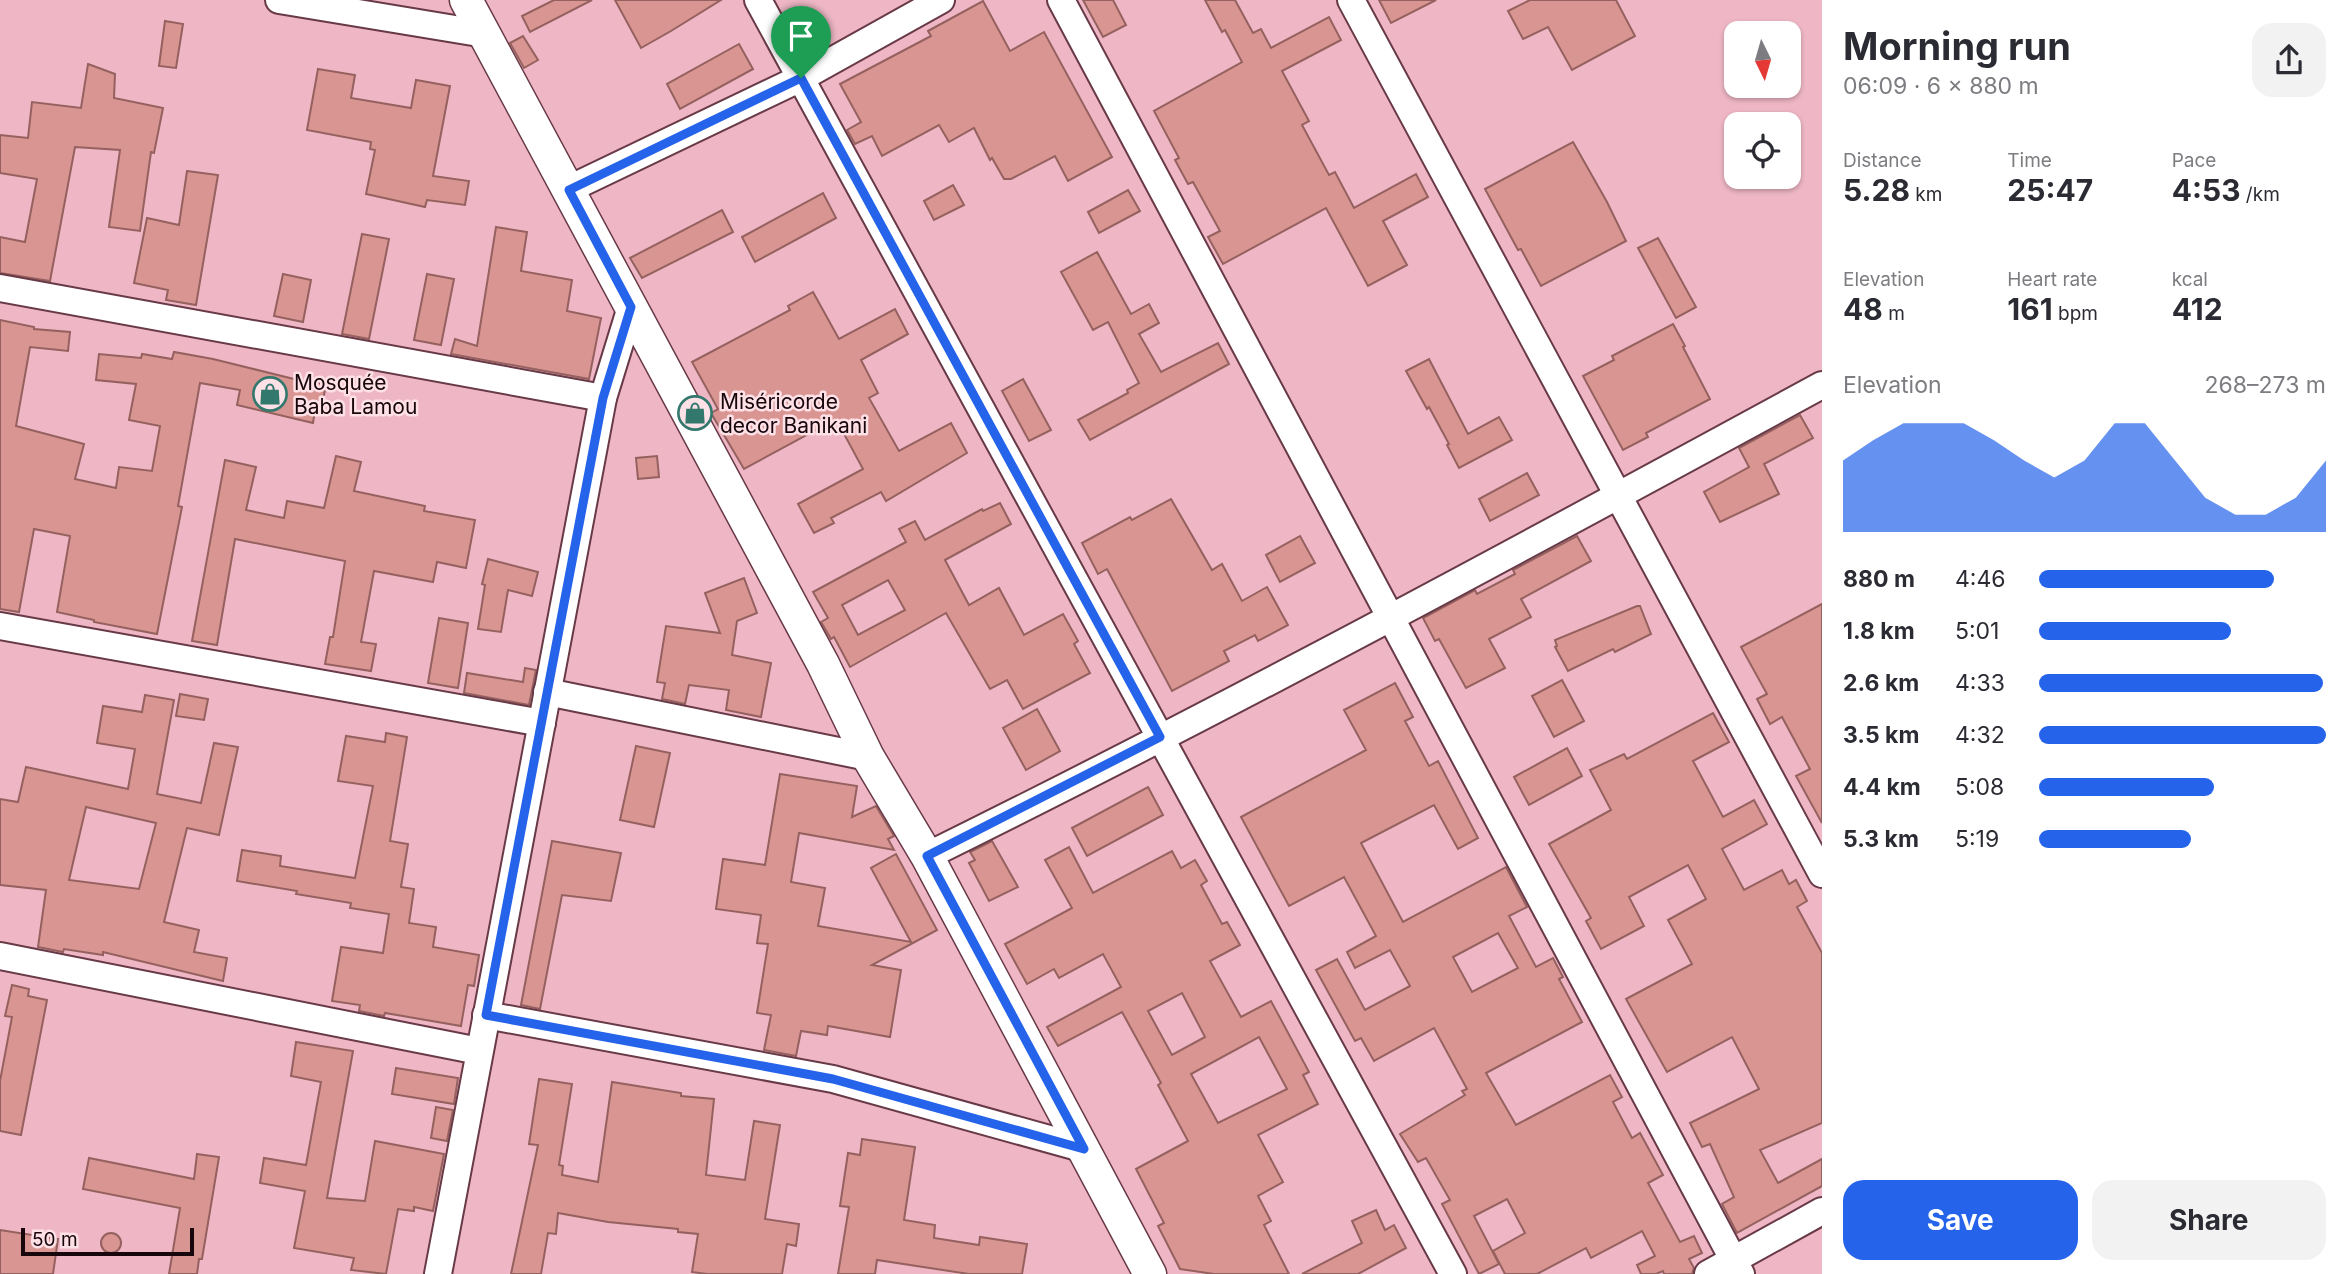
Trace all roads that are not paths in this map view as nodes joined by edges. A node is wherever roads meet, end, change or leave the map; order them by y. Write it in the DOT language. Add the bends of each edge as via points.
graph roads {
  1 [pos="279,0"];
  2 [pos="466,0"];
  3 [pos="758,0"];
  4 [pos="941,0"];
  5 [pos="1060,0"];
  6 [pos="1351,0"];
  7 [pos="485,34"];
  8 [pos="801,78"];
  9 [pos="569,190"];
  10 [pos="0,288"];
  11 [pos="631,307"];
  12 [pos="1822,385"];
  13 [pos="603,398"];
  14 [pos="1619,496"];
  15 [pos="1390,617"];
  16 [pos="0,626"];
  17 [pos="547,692"];
  18 [pos="541,723"];
  19 [pos="1160,737"];
  20 [pos="869,757"];
  21 [pos="927,856"];
  22 [pos="1822,874"];
  23 [pos="0,956"];
  24 [pos="486,1015"];
  25 [pos="480,1051"];
  26 [pos="1084,1149"];
  27 [pos="1822,1211"];
  28 [pos="1737,1267"];
  29 [pos="438,1274"];
  30 [pos="1150,1274"];
  31 [pos="1453,1274"];
  32 [pos="1708,1274"];
  1 -- 7 [label="street"];
  2 -- 7 [label="street"];
  3 -- 8 [label="street"];
  4 -- 8 [label="street"];
  5 -- 15 [label="street"];
  6 -- 14 [label="street"];
  7 -- 9 [label="street"];
  8 -- 9 [label="street"];
  8 -- 19 [label="street"];
  9 -- 11 [label="street"];
  10 -- 13 [label="street"];
  11 -- 13 [label="street"];
  11 -- 20 [label="street"];
  12 -- 14 [label="street"];
  13 -- 17 [label="street"];
  14 -- 15 [label="street"];
  14 -- 22 [label="street"];
  15 -- 19 [label="street"];
  15 -- 28 [label="street"];
  16 -- 18 [label="street"];
  17 -- 18 [label="street"];
  17 -- 20 [label="street"];
  18 -- 24 [label="street"];
  19 -- 21 [label="street"];
  19 -- 31 [label="street"];
  20 -- 21 [label="street"];
  21 -- 26 [label="street"];
  23 -- 25 [label="street"];
  24 -- 25 [label="street"];
  24 -- 26 [label="street" via="833,1079"];
  25 -- 29 [label="street"];
  26 -- 30 [label="street"];
  27 -- 28 [label="street"];
  28 -- 32 [label="street"];
}
